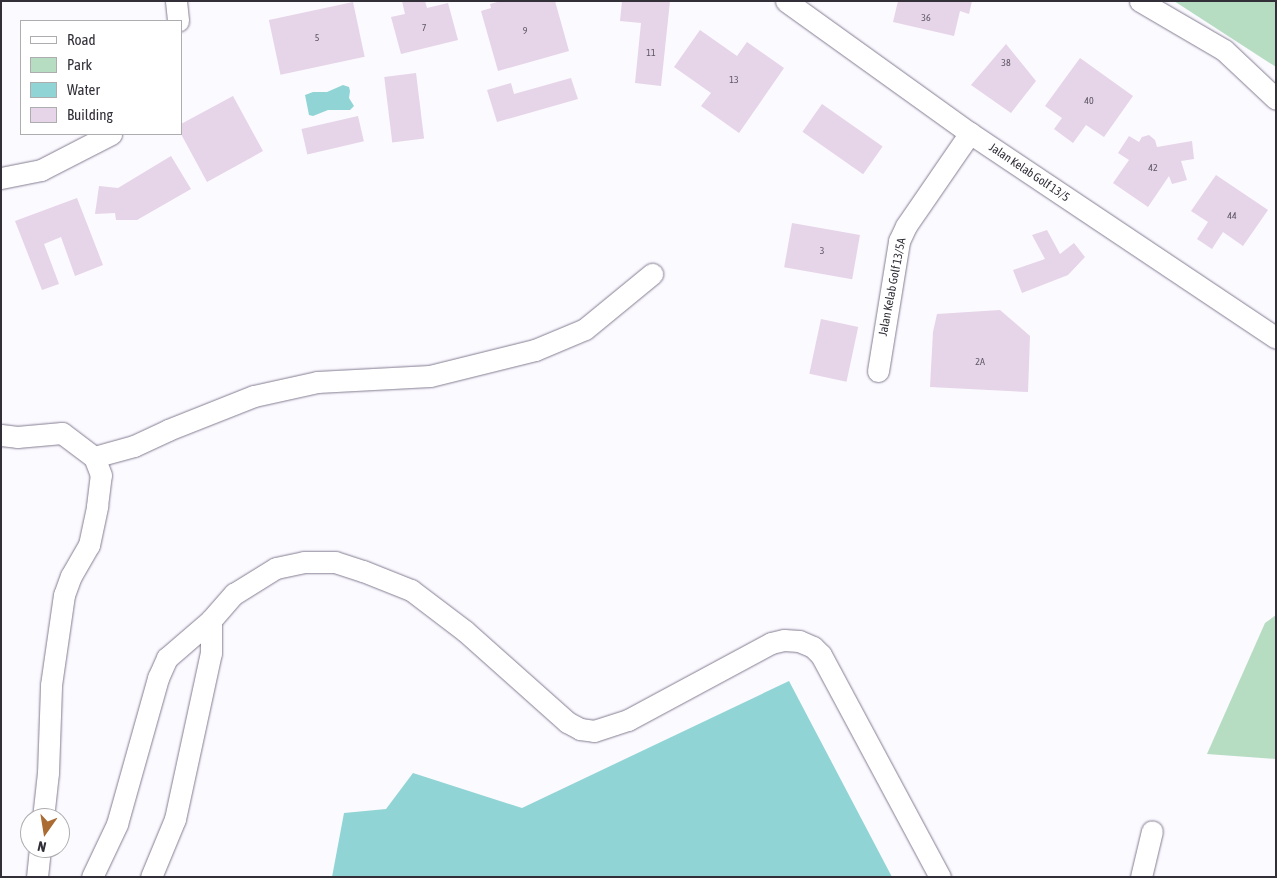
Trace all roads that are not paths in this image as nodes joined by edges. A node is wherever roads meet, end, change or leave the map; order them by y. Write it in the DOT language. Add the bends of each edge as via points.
graph roads {
  1 [pos="176,1"];
  2 [pos="786,1"];
  3 [pos="1140,1"];
  4 [pos="178,20"];
  5 [pos="1276,99"];
  6 [pos="970,133"];
  7 [pos="109,135"];
  8 [pos="1,178"];
  9 [pos="652,274"];
  10 [pos="1276,338"];
  11 [pos="878,371"];
  12 [pos="1,436"];
  13 [pos="94,457"];
  14 [pos="211,620"];
  15 [pos="44,808"];
  16 [pos="1152,831"];
  17 [pos="39,858"];
  18 [pos="37,877"];
  19 [pos="92,877"];
  20 [pos="152,877"];
  21 [pos="940,877"];
  22 [pos="1141,877"];
  1 -- 4 [label="street"];
  2 -- 6 [label="street, Jalan Kelab Golf 13/5"];
  3 -- 5 [label="street" via="1224,50"];
  6 -- 10 [label="street, Jalan Kelab Golf 13/5"];
  6 -- 11 [label="street, Jalan Kelab Golf 13/5A" via="899,241"];
  7 -- 8 [label="street" via="40,170"];
  9 -- 13 [label="street" via="585,329 535,350 430,376 317,382 254,396 134,446"];
  12 -- 13 [label="street" via="62,433"];
  13 -- 15 [label="street" via="102,475 90,545 71,576 64,595 50,685"];
  14 -- 19 [label="street" via="167,658 158,678 117,824"];
  14 -- 20 [label="street" via="211,653 176,819"];
  14 -- 21 [label="street" via="234,594 276,568 335,562 411,590 465,631 567,722 580,729 594,731 628,720 772,643 799,641 813,647 821,656"];
  16 -- 22 [label="street"];
  17 -- 18 [label="street"];
}
